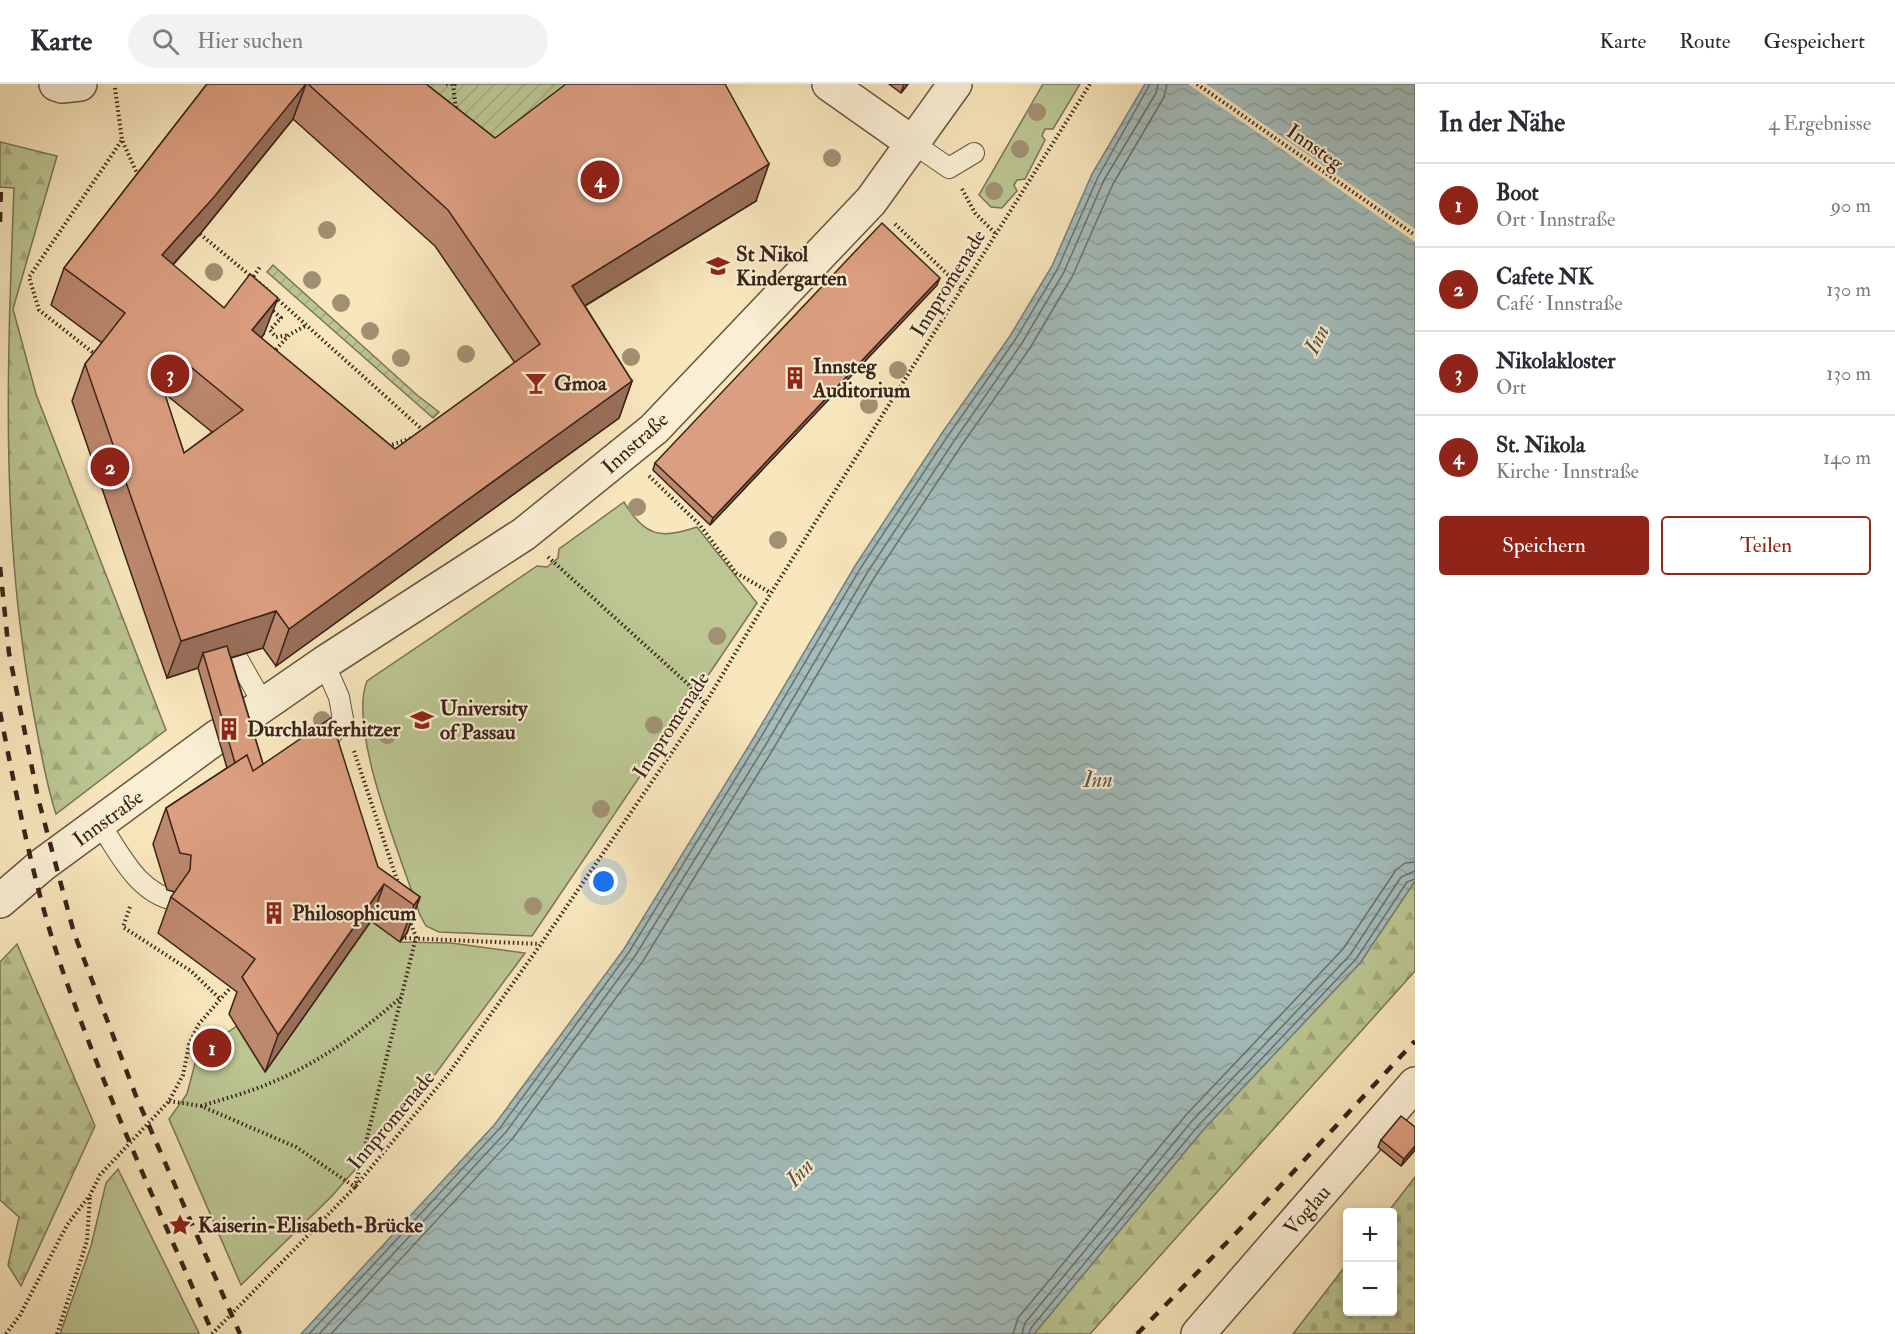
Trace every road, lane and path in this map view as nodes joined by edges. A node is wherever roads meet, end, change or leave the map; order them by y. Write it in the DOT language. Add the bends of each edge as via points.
graph roads {
  1 [pos="56,84"];
  2 [pos="80,84"];
  3 [pos="114,84"];
  4 [pos="446,84"];
  5 [pos="455,84"];
  6 [pos="829,84"];
  7 [pos="955,84"];
  8 [pos="1090,84"];
  9 [pos="1197,84"];
  10 [pos="456,116"];
  11 [pos="123,140"];
  12 [pos="914,144"];
  13 [pos="974,153"];
  14 [pos="949,168"];
  15 [pos="144,188"];
  16 [pos="871,201"];
  17 [pos="200,234"];
  18 [pos="996,234"];
  19 [pos="1415,236"];
  20 [pos="260,267"];
  21 [pos="252,279"];
  22 [pos="962,288"];
  23 [pos="252,290"];
  24 [pos="264,314"];
  25 [pos="305,326"];
  26 [pos="289,335"];
  27 [pos="264,355"];
  28 [pos="104,361"];
  29 [pos="432,427"];
  30 [pos="427,433"];
  31 [pos="433,439"];
  32 [pos="386,447"];
  33 [pos="626,453"];
  34 [pos="524,534"];
  35 [pos="771,593"];
  36 [pos="236,656"];
  37 [pos="324,663"];
  38 [pos="705,704"];
  39 [pos="343,718"];
  40 [pos="241,721"];
  41 [pos="296,760"];
  42 [pos="100,824"];
  43 [pos="138,881"];
  44 [pos="401,894"];
  45 [pos="0,901"];
  46 [pos="177,901"];
  47 [pos="408,916"];
  48 [pos="396,932"];
  49 [pos="416,938"];
  50 [pos="541,944"];
  51 [pos="231,987"];
  52 [pos="401,997"];
  53 [pos="220,999"];
  54 [pos="1415,1084"];
  55 [pos="169,1101"];
  56 [pos="201,1106"];
  57 [pos="355,1187"];
  58 [pos="90,1195"];
  59 [pos="6,1334"];
  60 [pos="57,1334"];
  61 [pos="212,1334"];
  62 [pos="1198,1334"];
  1 -- 2 [label="street"];
  3 -- 11 [label="path"];
  4 -- 5 [label="path"];
  5 -- 10 [label="path"];
  6 -- 12 [label="street"];
  7 -- 12 [label="street, Innstraße"];
  8 -- 18 [label="path, Innpromenade"];
  9 -- 19 [label="path, Innsteg"];
  11 -- 15 [label="path"];
  11 -- 28 [label="path" via="29,277 39,310"];
  12 -- 14 [label="lane"];
  12 -- 16 [label="street, Innstraße"];
  13 -- 14 [label="lane"];
  14 -- 18 [label="path" via="975,213"];
  16 -- 22 [label="path"];
  16 -- 33 [label="street, Innstraße" via="654,429"];
  17 -- 21 [label="path"];
  18 -- 22 [label="path, Innpromenade"];
  20 -- 21 [label="path"];
  21 -- 23 [label="path" via="247,282"];
  21 -- 25 [label="path" via="259,281"];
  22 -- 35 [label="path, Innpromenade"];
  24 -- 26 [label="path" via="269,308 281,318 270,330 276,337"];
  25 -- 26 [label="path"];
  25 -- 30 [label="path"];
  26 -- 27 [label="path" via="270,356"];
  29 -- 30 [label="path"];
  30 -- 31 [label="path"];
  30 -- 32 [label="path"];
  33 -- 34 [label="street, Innstraße"];
  33 -- 35 [label="path" via="699,524 736,573"];
  34 -- 37 [label="street, Innstraße"];
  34 -- 38 [label="path"];
  35 -- 38 [label="path, Innpromenade"];
  36 -- 40 [label="lane"];
  37 -- 39 [label="lane" via="339,697"];
  37 -- 40 [label="street, Innstraße"];
  38 -- 50 [label="path, Innpromenade"];
  39 -- 41 [label="lane" via="329,738"];
  39 -- 44 [label="path"];
  40 -- 42 [label="street, Innstraße"];
  42 -- 43 [label="lane"];
  42 -- 45 [label="street, Innstraße"];
  43 -- 46 [label="lane" via="152,892"];
  43 -- 53 [label="path" via="123,927 191,971"];
  47 -- 49 [label="path"];
  48 -- 49 [label="path" via="404,938"];
  49 -- 50 [label="path"];
  49 -- 52 [label="path"];
  50 -- 57 [label="path, Innpromenade" via="449,1073"];
  51 -- 53 [label="path"];
  52 -- 56 [label="path" via="371,1024 309,1063 267,1084"];
  52 -- 57 [label="path"];
  53 -- 55 [label="path" via="198,1025 183,1075"];
  54 -- 62 [label="street, Voglau"];
  55 -- 56 [label="path"];
  55 -- 58 [label="path" via="99,1175"];
  56 -- 57 [label="path" via="296,1147"];
  57 -- 61 [label="path, Innpromenade"];
  58 -- 59 [label="path" via="67,1224 20,1315"];
  58 -- 60 [label="path" via="87,1241"];
}
